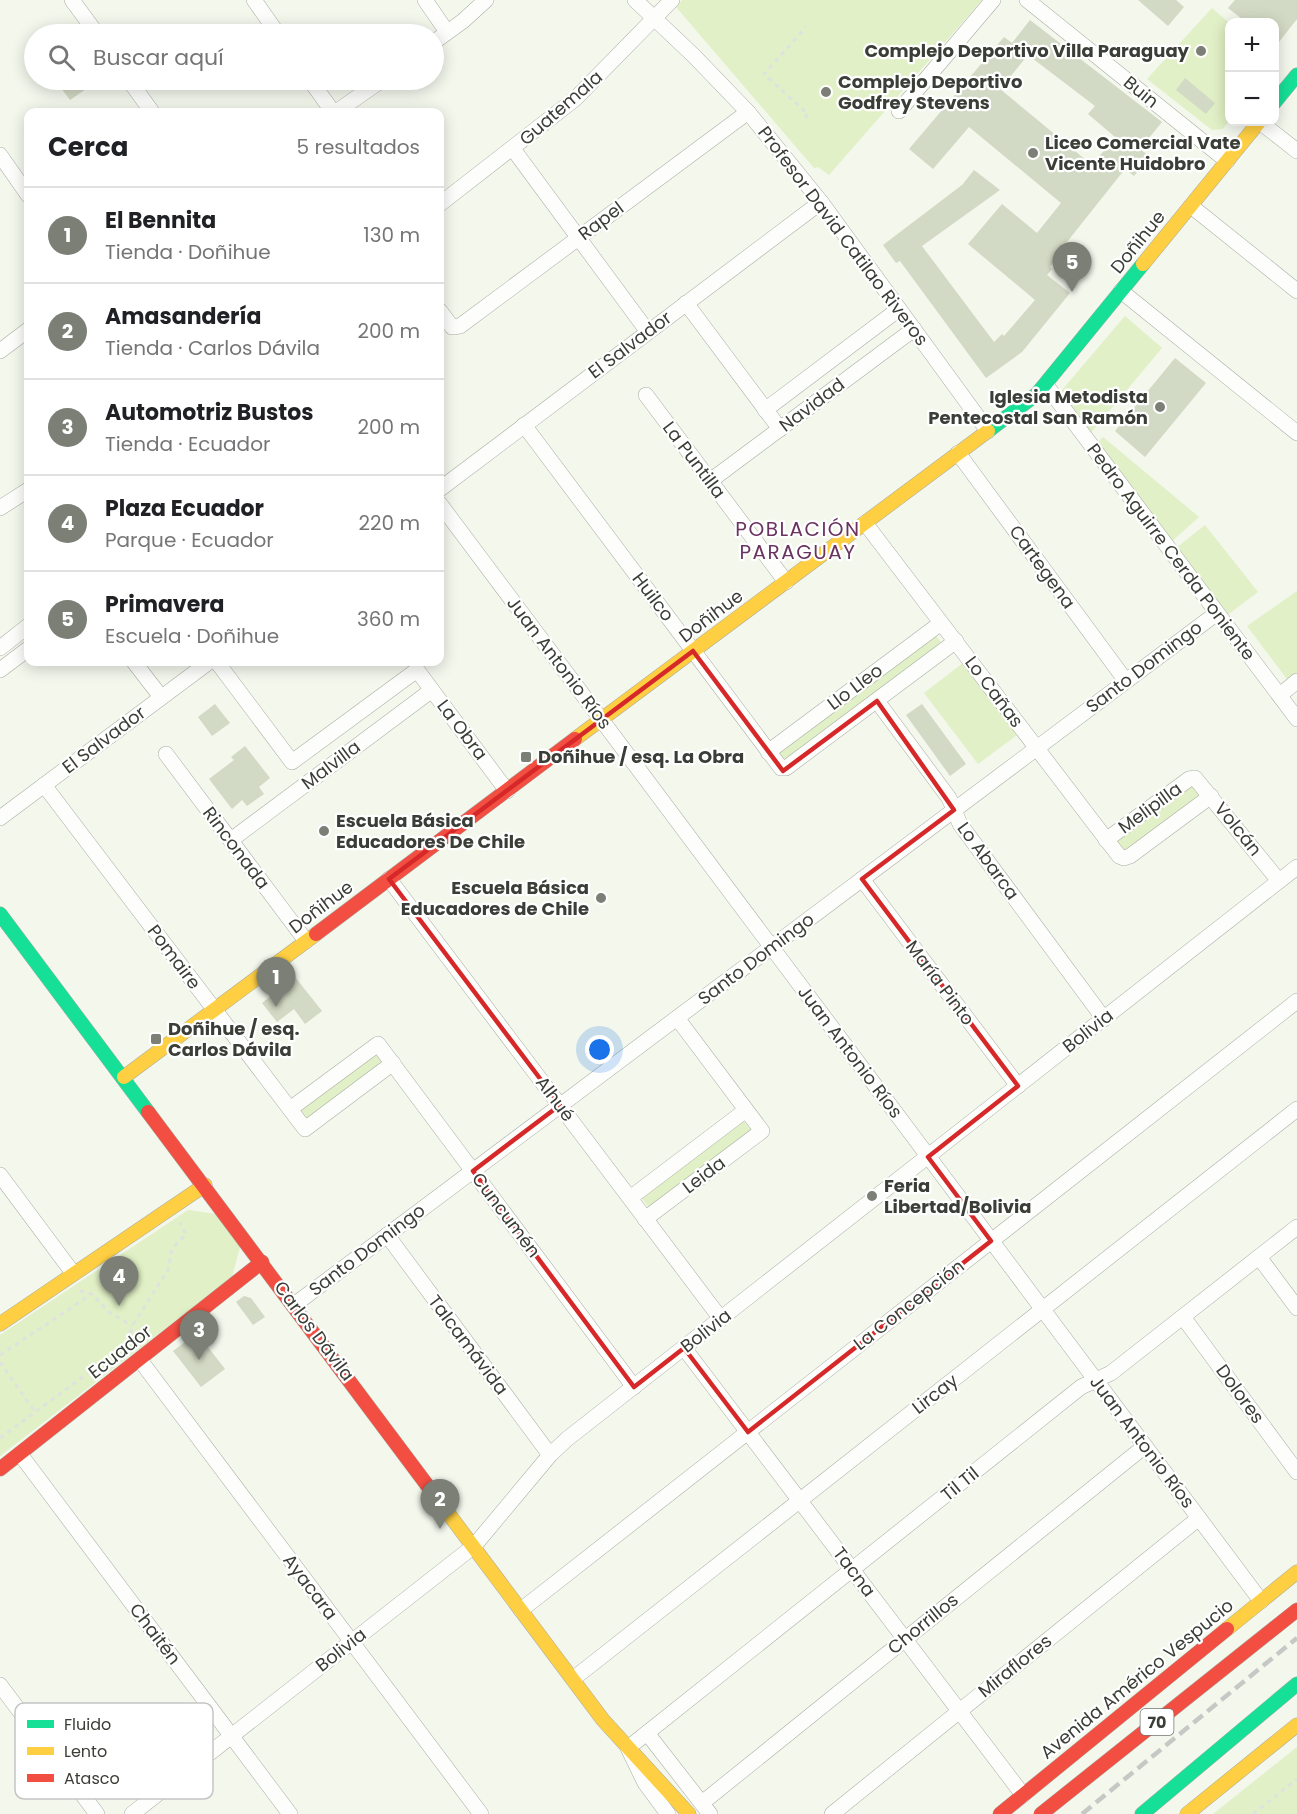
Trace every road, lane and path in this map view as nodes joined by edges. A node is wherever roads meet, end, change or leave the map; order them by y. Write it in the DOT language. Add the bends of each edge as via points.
graph roads {
  1 [pos="72,0"];
  2 [pos="254,0"];
  3 [pos="425,0"];
  4 [pos="486,0"];
  5 [pos="635,0"];
  6 [pos="672,0"];
  7 [pos="993,0"];
  8 [pos="1027,0"];
  9 [pos="655,19"];
  10 [pos="90,24"];
  11 [pos="271,24"];
  12 [pos="442,24"];
  13 [pos="806,27"];
  14 [pos="444,28"];
  15 [pos="447,32"];
  16 [pos="444,34"];
  17 [pos="1297,75"];
  18 [pos="136,90"];
  19 [pos="318,90"];
  20 [pos="367,90"];
  21 [pos="1279,98"];
  22 [pos="149,108"];
  23 [pos="331,108"];
  24 [pos="340,108"];
  25 [pos="899,111"];
  26 [pos="748,112"];
  27 [pos="805,118"];
  28 [pos="1257,126"];
  29 [pos="1265,126"];
  30 [pos="513,149"];
  31 [pos="1297,151"];
  32 [pos="0,155"];
  33 [pos="1227,161"];
  34 [pos="24,189"];
  35 [pos="444,201"];
  36 [pos="821,202"];
  37 [pos="1191,206"];
  38 [pos="578,238"];
  39 [pos="1121,291"];
  40 [pos="1297,291"];
  41 [pos="686,303"];
  42 [pos="899,309"];
  43 [pos="444,316"];
  44 [pos="914,329"];
  45 [pos="648,332"];
  46 [pos="24,333"];
  47 [pos="0,351"];
  48 [pos="1046,385"];
  49 [pos="646,395"];
  50 [pos="765,410"];
  51 [pos="524,425"];
  52 [pos="780,429"];
  53 [pos="988,431"];
  54 [pos="1297,434"];
  55 [pos="958,453"];
  56 [pos="710,482"];
  57 [pos="444,486"];
  58 [pos="24,493"];
  59 [pos="0,508"];
  60 [pos="444,509"];
  61 [pos="865,523"];
  62 [pos="786,582"];
  63 [pos="1217,613"];
  64 [pos="941,623"];
  65 [pos="24,629"];
  66 [pos="956,642"];
  67 [pos="0,648"];
  68 [pos="693,651"];
  69 [pos="24,652"];
  70 [pos="137,666"];
  71 [pos="204,666"];
  72 [pos="220,666"];
  73 [pos="0,670"];
  74 [pos="417,670"];
  75 [pos="1126,681"];
  76 [pos="1297,681"];
  77 [pos="432,690"];
  78 [pos="1280,695"];
  79 [pos="161,697"];
  80 [pos="877,701"];
  81 [pos="1297,719"];
  82 [pos="601,720"];
  83 [pos="1037,748"];
  84 [pos="768,752"];
  85 [pos="166,754"];
  86 [pos="783,769"];
  87 [pos="1195,778"];
  88 [pos="44,785"];
  89 [pos="507,791"];
  90 [pos="1211,796"];
  91 [pos="954,810"];
  92 [pos="0,818"];
  93 [pos="231,840"];
  94 [pos="1106,840"];
  95 [pos="1124,858"];
  96 [pos="1297,867"];
  97 [pos="389,879"];
  98 [pos="862,879"];
  99 [pos="1280,881"];
  100 [pos="2,922"];
  101 [pos="306,941"];
  102 [pos="771,947"];
  103 [pos="1297,1001"];
  104 [pos="214,1010"];
  105 [pos="677,1018"];
  106 [pos="1104,1019"];
  107 [pos="393,1063"];
  108 [pos="124,1077"];
  109 [pos="1018,1086"];
  110 [pos="560,1105"];
  111 [pos="290,1109"];
  112 [pos="1297,1109"];
  113 [pos="747,1110"];
  114 [pos="928,1156"];
  115 [pos="473,1171"];
  116 [pos="0,1175"];
  117 [pos="205,1185"];
  118 [pos="630,1198"];
  119 [pos="159,1216"];
  120 [pos="645,1219"];
  121 [pos="1297,1227"];
  122 [pos="387,1235"];
  123 [pos="991,1241"];
  124 [pos="1259,1257"];
  125 [pos="262,1262"];
  126 [pos="73,1273"];
  127 [pos="58,1283"];
  128 [pos="92,1294"];
  129 [pos="294,1305"];
  130 [pos="1297,1308"];
  131 [pos="1042,1309"];
  132 [pos="1183,1317"];
  133 [pos="721,1319"];
  134 [pos="0,1324"];
  135 [pos="132,1326"];
  136 [pos="128,1344"];
  137 [pos="684,1348"];
  138 [pos="0,1355"];
  139 [pos="140,1360"];
  140 [pos="0,1362"];
  141 [pos="91,1372"];
  142 [pos="1096,1380"];
  143 [pos="634,1387"];
  144 [pos="35,1412"];
  145 [pos="748,1432"];
  146 [pos="0,1438"];
  147 [pos="1144,1446"];
  148 [pos="20,1454"];
  149 [pos="550,1455"];
  150 [pos="0,1469"];
  151 [pos="1297,1472"];
  152 [pos="800,1500"];
  153 [pos="1199,1518"];
  154 [pos="474,1546"];
  155 [pos="852,1570"];
  156 [pos="1297,1572"];
  157 [pos="1261,1601"];
  158 [pos="1297,1607"];
  159 [pos="521,1610"];
  160 [pos="905,1639"];
  161 [pos="352,1642"];
  162 [pos="573,1679"];
  163 [pos="1297,1684"];
  164 [pos="0,1685"];
  165 [pos="206,1703"];
  166 [pos="15,1705"];
  167 [pos="960,1711"];
  168 [pos="213,1712"];
  169 [pos="1297,1725"];
  170 [pos="647,1733"];
  171 [pos="231,1736"];
  172 [pos="628,1748"];
  173 [pos="213,1750"];
  174 [pos="1297,1779"];
  175 [pos="1023,1796"];
  176 [pos="86,1799"];
  177 [pos="151,1799"];
  178 [pos="706,1809"];
  179 [pos="97,1814"];
  180 [pos="132,1814"];
  181 [pos="290,1814"];
  182 [pos="481,1814"];
  183 [pos="668,1814"];
  184 [pos="689,1814"];
  185 [pos="832,1814"];
  186 [pos="1000,1814"];
  187 [pos="1041,1814"];
  188 [pos="1142,1814"];
  189 [pos="1187,1814"];
  190 [pos="1253,1814"];
  1 -- 10 [label="street"];
  2 -- 11 [label="street"];
  3 -- 12 [label="street"];
  4 -- 15 [label="street"];
  5 -- 9 [label="street, Profesor David Catilao Riveros"];
  6 -- 9 [label="street, Guatemala"];
  7 -- 25 [label="street"];
  8 -- 33 [label="street, Buin"];
  9 -- 26 [label="street, Profesor David Catilao Riveros"];
  9 -- 30 [label="street, Guatemala" via="575,99"];
  13 -- 27 [label="path" via="764,74 808,114"];
  14 -- 15 [label="street"];
  15 -- 16 [label="street"];
  17 -- 21 [label="main road"];
  18 -- 22 [label="street"];
  19 -- 23 [label="street"];
  20 -- 24 [label="street"];
  26 -- 36 [label="street, Profesor David Catilao Riveros"];
  26 -- 38 [label="street, Rapel"];
  28 -- 33 [label="main road, Doñihue"];
  29 -- 31 [label="street"];
  30 -- 35 [label="street, Guatemala"];
  30 -- 38 [label="street"];
  32 -- 34 [label="street"];
  33 -- 37 [label="main road, Doñihue"];
  36 -- 41 [label="street, El Salvador"];
  36 -- 42 [label="street, Profesor David Catilao Riveros"];
  37 -- 39 [label="main road, Doñihue"];
  37 -- 40 [label="street"];
  38 -- 43 [label="street, Rapel" via="460,326 452,327"];
  38 -- 45 [label="street"];
  39 -- 48 [label="main road, Doñihue"];
  39 -- 54 [label="street"];
  41 -- 45 [label="street, El Salvador"];
  41 -- 50 [label="street"];
  42 -- 44 [label="street, Profesor David Catilao Riveros"];
  42 -- 50 [label="street, Navidad"];
  44 -- 52 [label="street, Navidad"];
  44 -- 53 [label="street, Profesor David Catilao Riveros"];
  45 -- 51 [label="street, El Salvador"];
  46 -- 47 [label="street"];
  48 -- 53 [label="main road, Doñihue"];
  48 -- 63 [label="street, Pedro Aguirre Cerda Poniente"];
  49 -- 56 [label="street, La Puntilla"];
  50 -- 52 [label="street"];
  51 -- 57 [label="street, El Salvador"];
  51 -- 68 [label="street, Huilco"];
  52 -- 56 [label="street, Navidad"];
  53 -- 55 [label="main road, Doñihue"];
  55 -- 61 [label="main road, Doñihue"];
  55 -- 75 [label="street, Cartegena"];
  56 -- 62 [label="street, La Puntilla"];
  58 -- 59 [label="street"];
  60 -- 82 [label="street, Juan Antonio Ríos"];
  61 -- 62 [label="main road, Doñihue"];
  61 -- 64 [label="street, Lo Cañas"];
  62 -- 68 [label="main road, Doñihue"];
  63 -- 75 [label="street, Santo Domingo"];
  63 -- 78 [label="street, Pedro Aguirre Cerda Poniente"];
  64 -- 66 [label="street, Lo Cañas"];
  64 -- 84 [label="street, Llo Lleo"];
  65 -- 67 [label="street"];
  66 -- 80 [label="street, Llo Lleo"];
  66 -- 83 [label="street, Lo Cañas"];
  68 -- 82 [label="main road, Doñihue"];
  68 -- 84 [label="street, Huilco"];
  69 -- 73 [label="street"];
  70 -- 79 [label="street"];
  71 -- 79 [label="street, El Salvador"];
  72 -- 74 [label="street, Malvilla" via="292,762"];
  74 -- 77 [label="street, La Obra"];
  75 -- 83 [label="street, Santo Domingo"];
  76 -- 78 [label="street"];
  77 -- 89 [label="street, La Obra"];
  77 -- 93 [label="street, Malvilla"];
  78 -- 81 [label="street, Pedro Aguirre Cerda Poniente"];
  79 -- 88 [label="street, El Salvador"];
  80 -- 86 [label="street, Llo Lleo"];
  80 -- 91 [label="street, Lo Abarca"];
  82 -- 89 [label="main road, Doñihue"];
  82 -- 102 [label="street, Juan Antonio Ríos"];
  83 -- 91 [label="street, Santo Domingo"];
  83 -- 94 [label="street, Lo Cañas"];
  84 -- 86 [label="street, Huilco"];
  85 -- 93 [label="street, Rinconada"];
  87 -- 90 [label="street, Volcán"];
  87 -- 94 [label="street, Melipilla"];
  88 -- 92 [label="street, El Salvador"];
  88 -- 104 [label="street, Pomaire"];
  89 -- 97 [label="main road, Doñihue"];
  90 -- 95 [label="street, Melipilla"];
  90 -- 99 [label="street, Volcán"];
  91 -- 98 [label="street, Santo Domingo"];
  91 -- 106 [label="street, Lo Abarca" via="960,824"];
  93 -- 101 [label="street, Rinconada"];
  94 -- 95 [label="street, Lo Cañas"];
  96 -- 99 [label="street, Bolivia"];
  97 -- 101 [label="main road, Doñihue"];
  97 -- 110 [label="street, Alhué"];
  98 -- 102 [label="street, Santo Domingo"];
  98 -- 109 [label="street, María Pinto"];
  99 -- 106 [label="street, Bolivia"];
  100 -- 108 [label="main road, Carlos Dávila"];
  101 -- 104 [label="main road, Doñihue"];
  102 -- 105 [label="street, Santo Domingo"];
  102 -- 114 [label="street, Juan Antonio Ríos"];
  103 -- 123 [label="street, La Concepción"];
  104 -- 108 [label="main road, Doñihue"];
  104 -- 111 [label="street, Pomaire"];
  105 -- 110 [label="street, Santo Domingo"];
  105 -- 113 [label="street"];
  106 -- 109 [label="street, Bolivia"];
  107 -- 111 [label="street, Cuncumén" via="378,1044"];
  107 -- 111 [label="street, Pomaire" via="305,1129"];
  107 -- 115 [label="street, Cuncumén"];
  108 -- 117 [label="main road, Carlos Dávila"];
  109 -- 114 [label="street, Bolivia"];
  110 -- 115 [label="street, Santo Domingo"];
  110 -- 118 [label="street, Alhué"];
  112 -- 131 [label="street, Lircay"];
  113 -- 118 [label="street, Leida"];
  113 -- 120 [label="street, Leida" via="762,1131"];
  114 -- 123 [label="street, Juan Antonio Ríos"];
  114 -- 133 [label="street, Bolivia"];
  115 -- 122 [label="street, Santo Domingo"];
  115 -- 143 [label="street, Cuncumén"];
  116 -- 126 [label="street"];
  117 -- 119 [label="main road"];
  117 -- 125 [label="main road, Carlos Dávila"];
  118 -- 120 [label="street, Alhué"];
  119 -- 126 [label="main road"];
  119 -- 135 [label="path" via="178,1222 186,1234 172,1249 168,1270"];
  120 -- 133 [label="street, Alhué"];
  121 -- 124 [label="street, Til Til"];
  122 -- 129 [label="street, Santo Domingo"];
  122 -- 149 [label="street, Talcamávida"];
  123 -- 131 [label="street, Juan Antonio Ríos"];
  123 -- 145 [label="street, La Concepción"];
  124 -- 130 [label="street"];
  124 -- 132 [label="street, Til Til"];
  125 -- 129 [label="main road, Carlos Dávila"];
  125 -- 139 [label="main road, Ecuador"];
  126 -- 127 [label="main road"];
  127 -- 128 [label="path"];
  127 -- 134 [label="main road"];
  128 -- 135 [label="path" via="109,1312"];
  128 -- 138 [label="path"];
  129 -- 154 [label="main road, Carlos Dávila"];
  131 -- 142 [label="street, Juan Antonio Ríos"];
  131 -- 152 [label="street, Lircay"];
  132 -- 142 [label="street, Til Til" via="1111,1373"];
  132 -- 151 [label="street, Dolores"];
  133 -- 137 [label="street, Bolivia"];
  135 -- 136 [label="path"];
  137 -- 143 [label="street, Bolivia"];
  137 -- 145 [label="street, Tacna"];
  139 -- 148 [label="main road, Ecuador"];
  139 -- 161 [label="street, Ayacara"];
  140 -- 144 [label="path"];
  141 -- 144 [label="path"];
  142 -- 147 [label="street, Juan Antonio Ríos"];
  142 -- 155 [label="street, Til Til" via="1081,1387"];
  143 -- 149 [label="street, Bolivia"];
  144 -- 146 [label="path"];
  145 -- 152 [label="street, Tacna"];
  145 -- 159 [label="street, La Concepción"];
  147 -- 153 [label="street, Juan Antonio Ríos"];
  147 -- 160 [label="street, Chorrillos"];
  148 -- 150 [label="main road, Ecuador"];
  148 -- 165 [label="street, Chaitén"];
  149 -- 154 [label="street, Bolivia"];
  152 -- 155 [label="street, Tacna"];
  152 -- 162 [label="street, Lircay"];
  153 -- 157 [label="street, Juan Antonio Ríos"];
  153 -- 167 [label="street, Miraflores"];
  154 -- 159 [label="main road, Carlos Dávila"];
  154 -- 161 [label="street, Bolivia"];
  155 -- 160 [label="street, Tacna"];
  155 -- 170 [label="street, Til Til"];
  156 -- 157 [label="main road, Avenida Américo Vespucio"];
  157 -- 175 [label="main road, Avenida Américo Vespucio"];
  158 -- 187 [label="main road, 70"];
  159 -- 162 [label="main road, Carlos Dávila"];
  160 -- 167 [label="street, Tacna"];
  160 -- 178 [label="street, Chorrillos"];
  161 -- 171 [label="street, Bolivia"];
  161 -- 182 [label="street, Ayacara"];
  162 -- 172 [label="main road, Carlos Dávila"];
  163 -- 188 [label="main road"];
  164 -- 166 [label="street"];
  167 -- 175 [label="street, Tacna"];
  167 -- 185 [label="street, Miraflores"];
  168 -- 171 [label="street, Chaitén"];
  169 -- 189 [label="main road"];
  170 -- 172 [label="street, Til Til"];
  170 -- 178 [label="street"];
  171 -- 173 [label="street, Bolivia"];
  171 -- 181 [label="street, Chaitén"];
  172 -- 183 [label="street, Carlos Dávila" via="645,1783"];
  172 -- 184 [label="main road, Carlos Dávila"];
  174 -- 190 [label="path"];
  175 -- 186 [label="main road, Avenida Américo Vespucio"];
  176 -- 179 [label="street"];
  177 -- 180 [label="street, Bolivia"];
}
